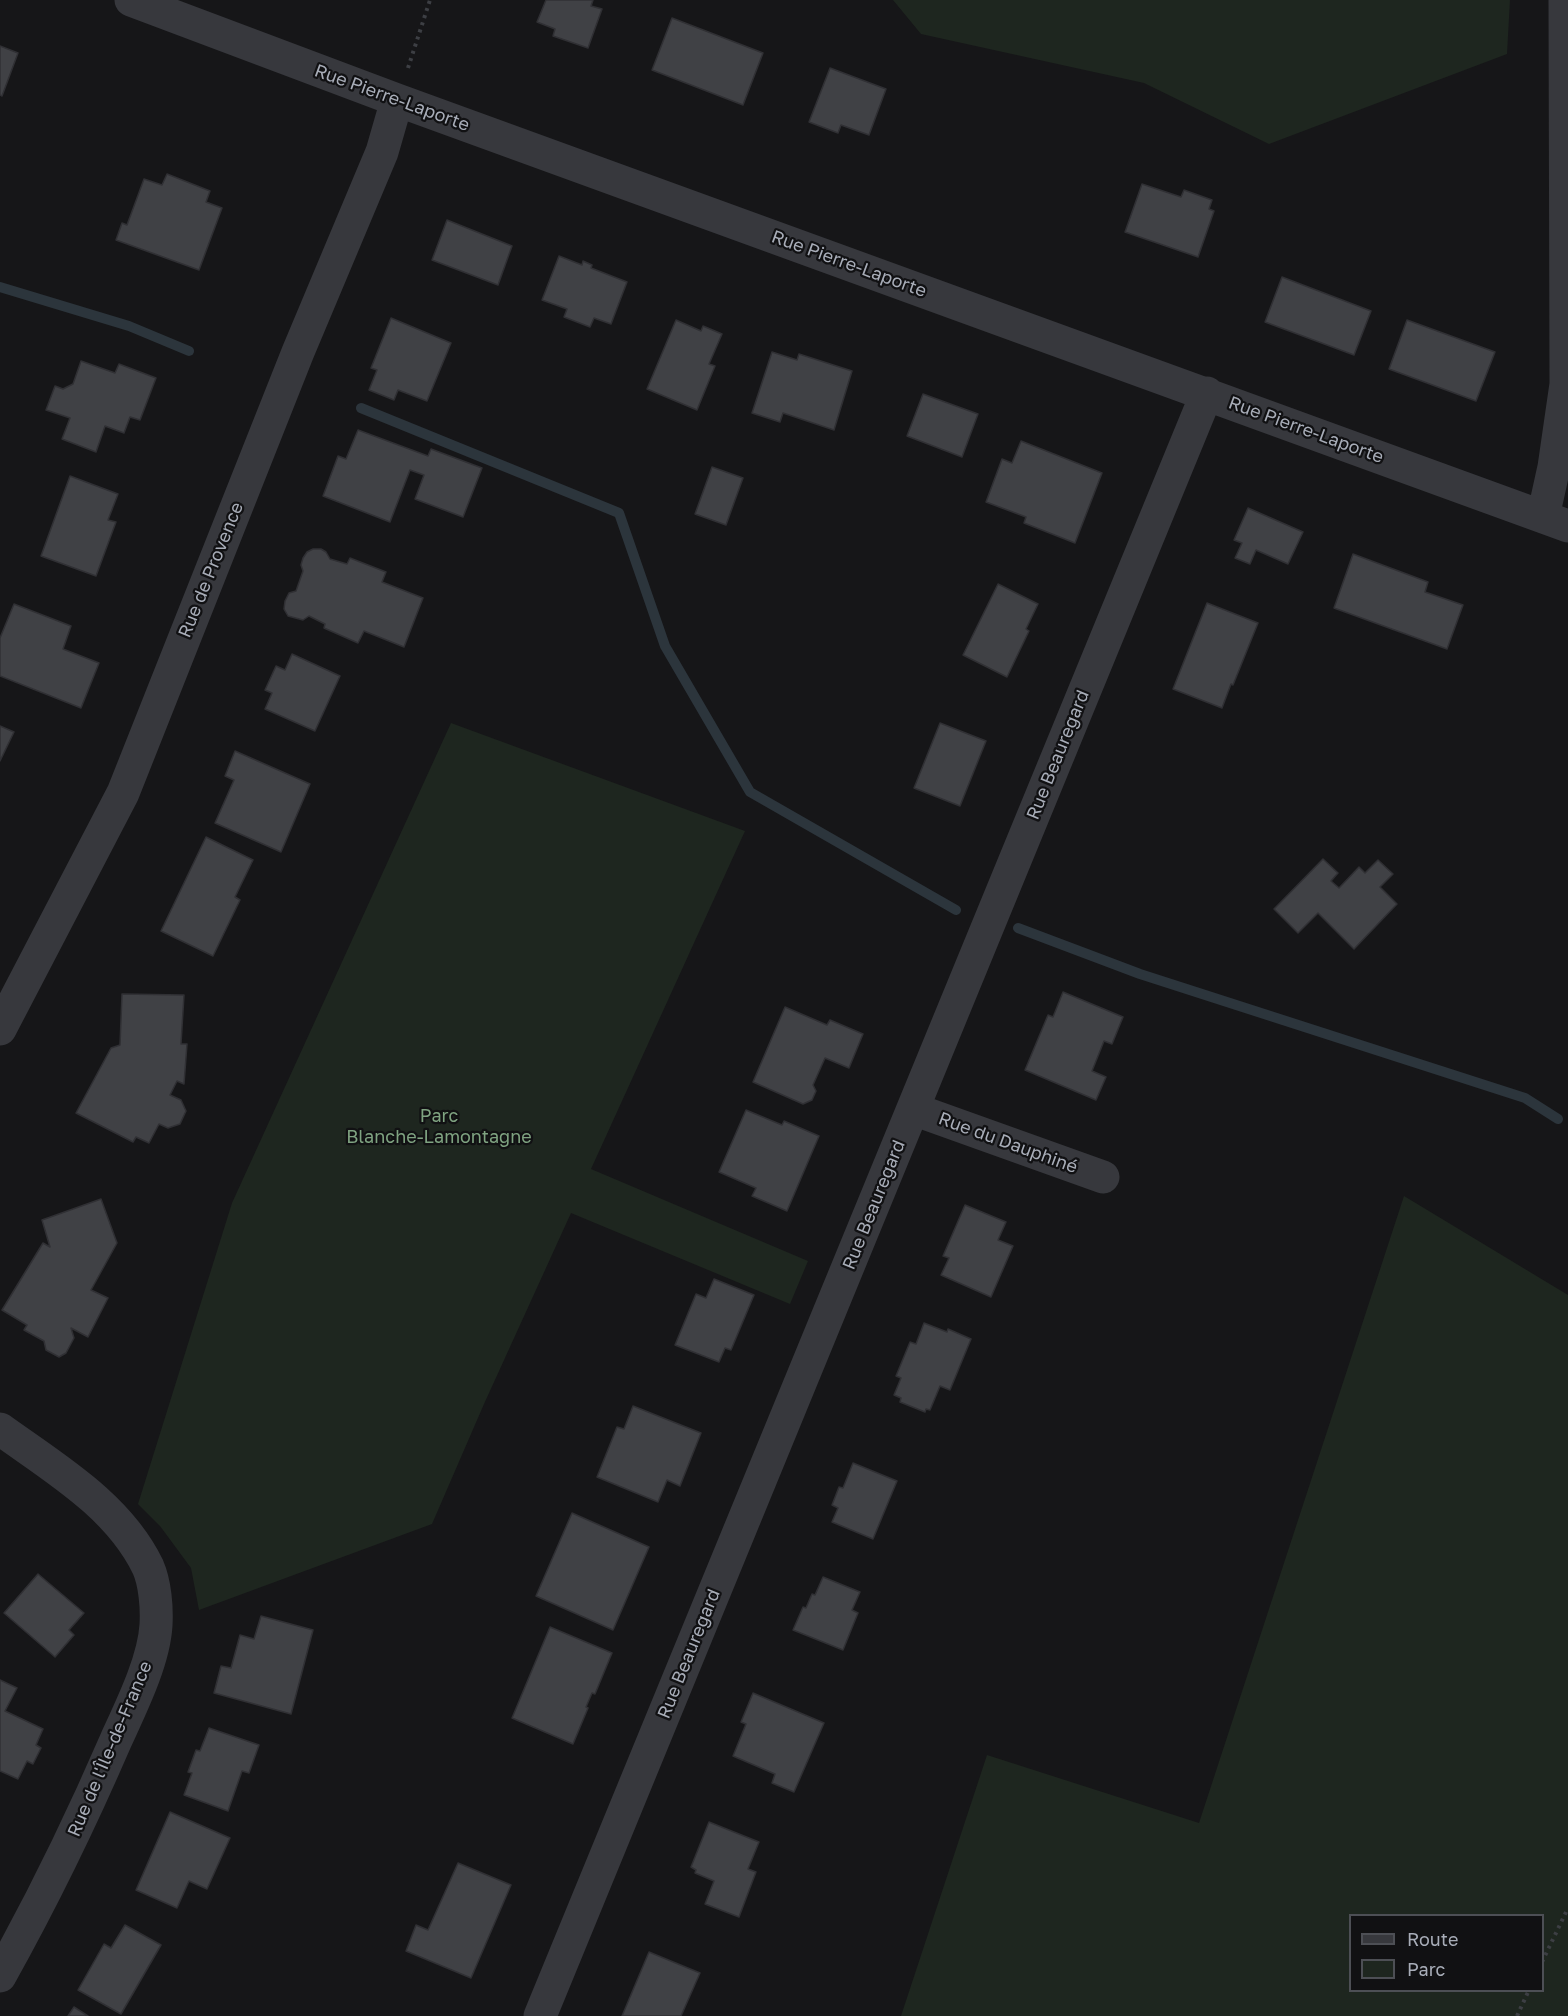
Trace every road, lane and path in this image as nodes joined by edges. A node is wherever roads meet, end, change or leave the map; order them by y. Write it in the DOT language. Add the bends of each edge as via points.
graph roads {
  1 [pos="131,0"];
  2 [pos="430,0"];
  3 [pos="1565,0"];
  4 [pos="397,100"];
  5 [pos="1208,393"];
  6 [pos="1555,521"];
  7 [pos="0,1029"];
  8 [pos="913,1109"];
  9 [pos="1103,1177"];
  10 [pos="0,1429"];
  11 [pos="1568,1908"];
  12 [pos="1544,1958"];
  13 [pos="0,1976"];
  14 [pos="1528,1992"];
  15 [pos="540,2016"];
  16 [pos="1517,2016"];
  1 -- 4 [label="street, Rue Pierre-Laporte"];
  2 -- 4 [label="path"];
  3 -- 6 [label="street" via="1566,384 1554,467"];
  4 -- 5 [label="street, Rue Pierre-Laporte"];
  4 -- 7 [label="street, Rue de Provence" via="382,152 123,793"];
  5 -- 6 [label="street, Rue Pierre-Laporte"];
  5 -- 8 [label="street, Rue Beauregard"];
  8 -- 9 [label="street, Rue du Dauphiné"];
  8 -- 15 [label="street, Rue Beauregard"];
  10 -- 13 [label="street, Rue de l'Île-de-France" via="89,1494 128,1534 153,1582 156,1625 147,1667 78,1827"];
  11 -- 12 [label="path"];
  14 -- 16 [label="path"];
}
